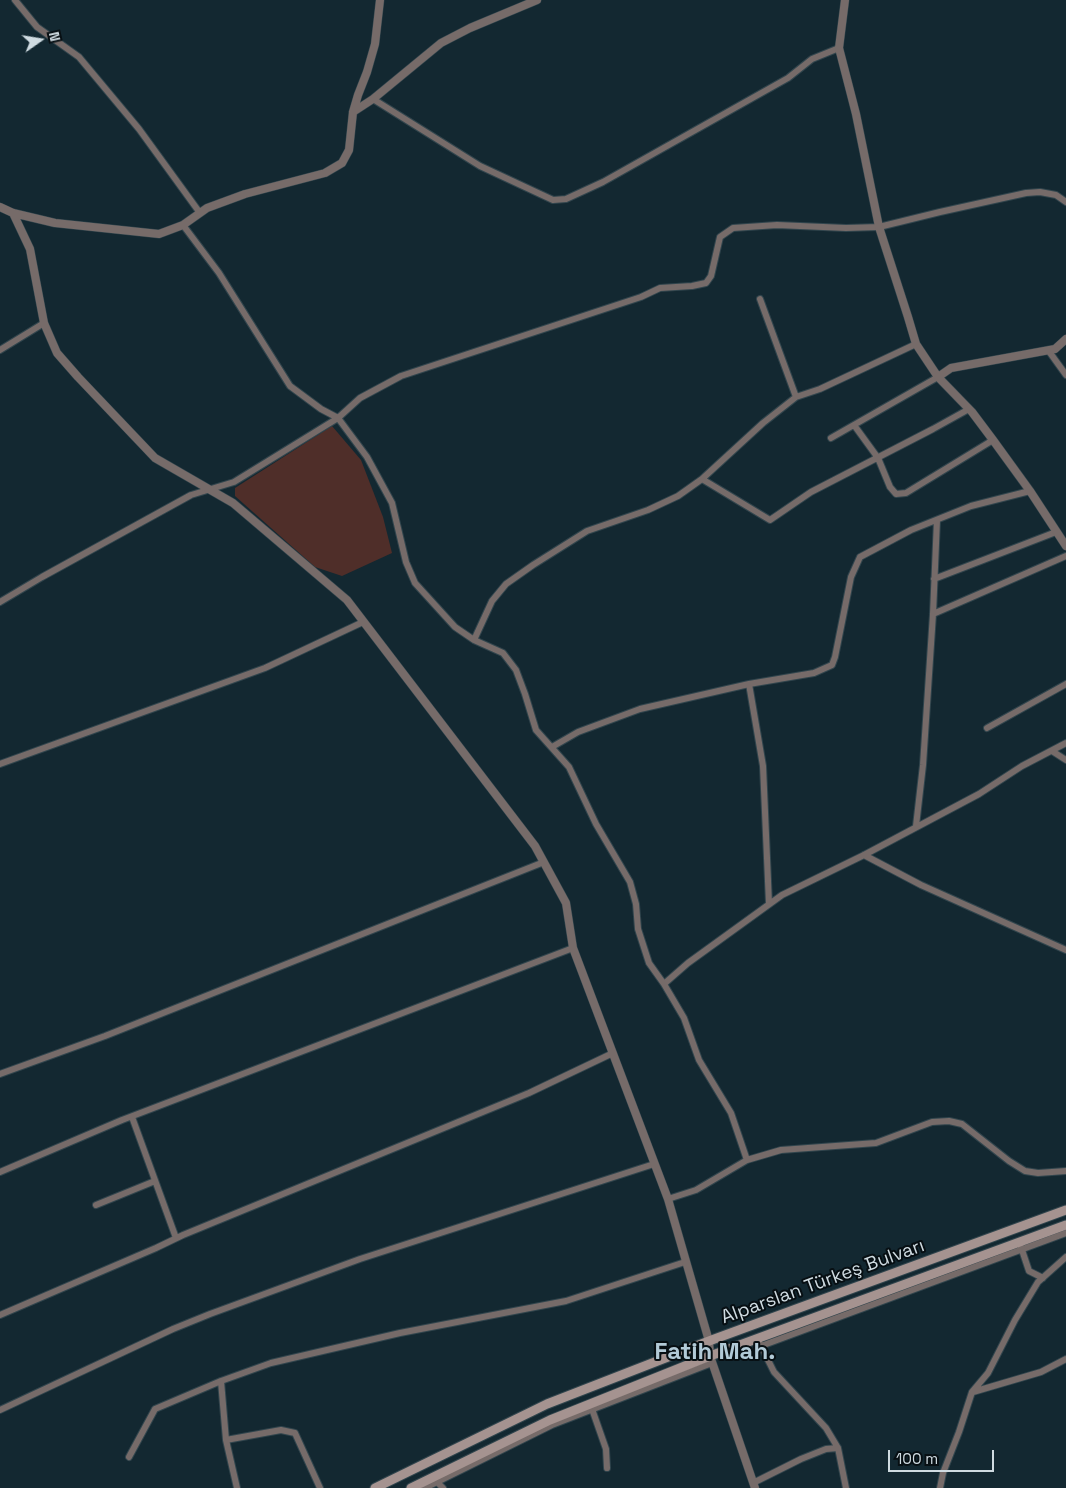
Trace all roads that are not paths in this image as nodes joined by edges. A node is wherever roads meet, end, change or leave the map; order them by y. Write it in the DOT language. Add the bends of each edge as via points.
graph roads {
  1 [pos="15,0"];
  2 [pos="380,0"];
  3 [pos="845,0"];
  4 [pos="533,1"];
  5 [pos="839,48"];
  6 [pos="373,99"];
  7 [pos="353,112"];
  8 [pos="1066,202"];
  9 [pos="0,207"];
  10 [pos="200,212"];
  11 [pos="13,213"];
  12 [pos="183,225"];
  13 [pos="878,227"];
  14 [pos="760,299"];
  15 [pos="44,323"];
  16 [pos="1066,339"];
  17 [pos="916,344"];
  18 [pos="0,350"];
  19 [pos="1048,350"];
  20 [pos="1066,375"];
  21 [pos="938,377"];
  22 [pos="796,397"];
  23 [pos="969,409"];
  24 [pos="338,418"];
  25 [pos="854,425"];
  26 [pos="831,438"];
  27 [pos="993,440"];
  28 [pos="878,458"];
  29 [pos="702,479"];
  30 [pos="210,489"];
  31 [pos="1030,491"];
  32 [pos="937,520"];
  33 [pos="1056,532"];
  34 [pos="1066,546"];
  35 [pos="1066,556"];
  36 [pos="934,579"];
  37 [pos="0,602"];
  38 [pos="933,614"];
  39 [pos="363,622"];
  40 [pos="474,640"];
  41 [pos="749,684"];
  42 [pos="1066,684"];
  43 [pos="987,728"];
  44 [pos="1066,744"];
  45 [pos="552,747"];
  46 [pos="1052,751"];
  47 [pos="1066,760"];
  48 [pos="0,764"];
  49 [pos="916,826"];
  50 [pos="864,855"];
  51 [pos="544,862"];
  52 [pos="769,904"];
  53 [pos="573,948"];
  54 [pos="1066,950"];
  55 [pos="664,984"];
  56 [pos="613,1052"];
  57 [pos="0,1074"];
  58 [pos="132,1117"];
  59 [pos="747,1160"];
  60 [pos="654,1164"];
  61 [pos="1066,1171"];
  62 [pos="0,1172"];
  63 [pos="155,1181"];
  64 [pos="668,1199"];
  65 [pos="96,1205"];
  66 [pos="1066,1210"];
  67 [pos="1066,1225"];
  68 [pos="1066,1233"];
  69 [pos="176,1238"];
  70 [pos="1021,1246"];
  71 [pos="1066,1257"];
  72 [pos="685,1262"];
  73 [pos="1043,1278"];
  74 [pos="0,1314"];
  75 [pos="709,1341"];
  76 [pos="759,1342"];
  77 [pos="1066,1358"];
  78 [pos="711,1360"];
  79 [pos="220,1381"];
  80 [pos="972,1392"];
  81 [pos="0,1410"];
  82 [pos="592,1410"];
  83 [pos="226,1440"];
  84 [pos="838,1448"];
  85 [pos="129,1457"];
  86 [pos="607,1468"];
  87 [pos="430,1483"];
  88 [pos="754,1485"];
  89 [pos="237,1488"];
  90 [pos="320,1488"];
  91 [pos="375,1488"];
  92 [pos="410,1488"];
  93 [pos="443,1488"];
  94 [pos="846,1488"];
  95 [pos="940,1488"];
  1 -- 10 [label="street" via="37,27 79,57 139,129"];
  2 -- 7 [label="street" via="375,44"];
  3 -- 5 [label="street"];
  4 -- 6 [label="street" via="441,44"];
  5 -- 6 [label="street" via="812,59 788,78 603,182 566,199 553,200 480,166"];
  5 -- 13 [label="street" via="856,114"];
  6 -- 7 [label="street"];
  7 -- 10 [label="street" via="349,150 342,163 325,173 245,194"];
  8 -- 13 [label="street" via="1056,195 1026,193"];
  9 -- 11 [label="street"];
  10 -- 12 [label="street"];
  11 -- 12 [label="street" via="55,223 159,234"];
  11 -- 15 [label="street" via="30,249"];
  12 -- 24 [label="street" via="219,273 290,386"];
  13 -- 17 [label="street"];
  13 -- 24 [label="street" via="778,225 732,228 720,237 711,276 706,283 660,288 401,376 360,398"];
  14 -- 22 [label="street"];
  15 -- 18 [label="street"];
  15 -- 30 [label="street" via="57,353 155,458"];
  16 -- 19 [label="street"];
  17 -- 21 [label="street"];
  17 -- 22 [label="street"];
  19 -- 20 [label="street"];
  19 -- 21 [label="street" via="951,368"];
  21 -- 23 [label="street"];
  21 -- 25 [label="street"];
  22 -- 29 [label="street"];
  23 -- 27 [label="street"];
  23 -- 28 [label="street"];
  24 -- 30 [label="street" via="234,482"];
  24 -- 40 [label="street" via="367,457 392,503 406,562 415,583 456,627"];
  25 -- 26 [label="street"];
  25 -- 28 [label="street"];
  27 -- 28 [label="street" via="906,493 896,494"];
  27 -- 31 [label="street"];
  28 -- 29 [label="street" via="811,492 770,520"];
  29 -- 40 [label="street" via="678,496 648,510 587,531 506,584 492,601"];
  30 -- 37 [label="street" via="183,500"];
  30 -- 39 [label="street" via="233,503 347,600"];
  31 -- 32 [label="street" via="971,506"];
  31 -- 33 [label="street"];
  32 -- 36 [label="street"];
  32 -- 41 [label="street" via="860,557 851,577 832,664 814,674"];
  33 -- 34 [label="street"];
  33 -- 36 [label="street"];
  35 -- 38 [label="street"];
  36 -- 38 [label="street"];
  38 -- 49 [label="street"];
  39 -- 48 [label="street" via="265,668"];
  39 -- 51 [label="street" via="524,830"];
  40 -- 45 [label="street" via="504,653 516,670 526,694 536,730"];
  41 -- 45 [label="street" via="640,709 578,732"];
  41 -- 52 [label="street" via="763,766"];
  42 -- 43 [label="street"];
  44 -- 46 [label="street"];
  45 -- 55 [label="street" via="569,767 596,824 630,882 638,928 649,963"];
  46 -- 47 [label="street"];
  46 -- 49 [label="street"];
  49 -- 50 [label="street"];
  50 -- 52 [label="street" via="782,894"];
  50 -- 54 [label="street" via="921,885"];
  51 -- 53 [label="street" via="566,902"];
  51 -- 57 [label="street" via="105,1036"];
  52 -- 55 [label="street"];
  53 -- 56 [label="street"];
  53 -- 58 [label="street"];
  55 -- 59 [label="street" via="684,1018 699,1060 731,1114"];
  56 -- 60 [label="street"];
  56 -- 69 [label="street" via="529,1093"];
  58 -- 62 [label="street"];
  58 -- 63 [label="street"];
  59 -- 61 [label="street" via="781,1150 876,1143 932,1122 949,1120 962,1124 1025,1171"];
  59 -- 64 [label="street" via="696,1190"];
  60 -- 64 [label="street"];
  60 -- 81 [label="street" via="360,1259 210,1314"];
  63 -- 65 [label="street"];
  63 -- 69 [label="street"];
  64 -- 72 [label="street"];
  66 -- 75 [label="main road, Alparslan Türkeş Bulvarı"];
  67 -- 70 [label="main road, Alparslan Türkeş Bulvarı"];
  68 -- 70 [label="street"];
  69 -- 74 [label="street"];
  70 -- 73 [label="street" via="1029,1271"];
  70 -- 76 [label="main road, Alparslan Türkeş Bulvarı"];
  71 -- 73 [label="street"];
  72 -- 75 [label="street"];
  72 -- 79 [label="street" via="566,1301 400,1333 272,1363"];
  73 -- 80 [label="street" via="1015,1320 988,1373"];
  75 -- 78 [label="street"];
  75 -- 91 [label="main road, Alparslan Türkeş Bulvarı" via="547,1404"];
  76 -- 78 [label="main road, Alparslan Türkeş Bulvarı"];
  76 -- 84 [label="street" via="774,1372 826,1428"];
  77 -- 80 [label="street" via="1041,1372"];
  78 -- 82 [label="street"];
  78 -- 87 [label="main road, Alparslan Türkeş Bulvarı" via="550,1420"];
  78 -- 88 [label="street"];
  79 -- 83 [label="street"];
  79 -- 85 [label="street" via="155,1409"];
  80 -- 95 [label="street"];
  82 -- 86 [label="street" via="606,1448"];
  82 -- 87 [label="street" via="552,1425"];
  83 -- 89 [label="street"];
  83 -- 90 [label="street" via="281,1430 295,1433"];
  84 -- 88 [label="street" via="801,1459"];
  84 -- 94 [label="street"];
  87 -- 92 [label="main road, Alparslan Türkeş Bulvarı"];
  87 -- 93 [label="street"];
}
